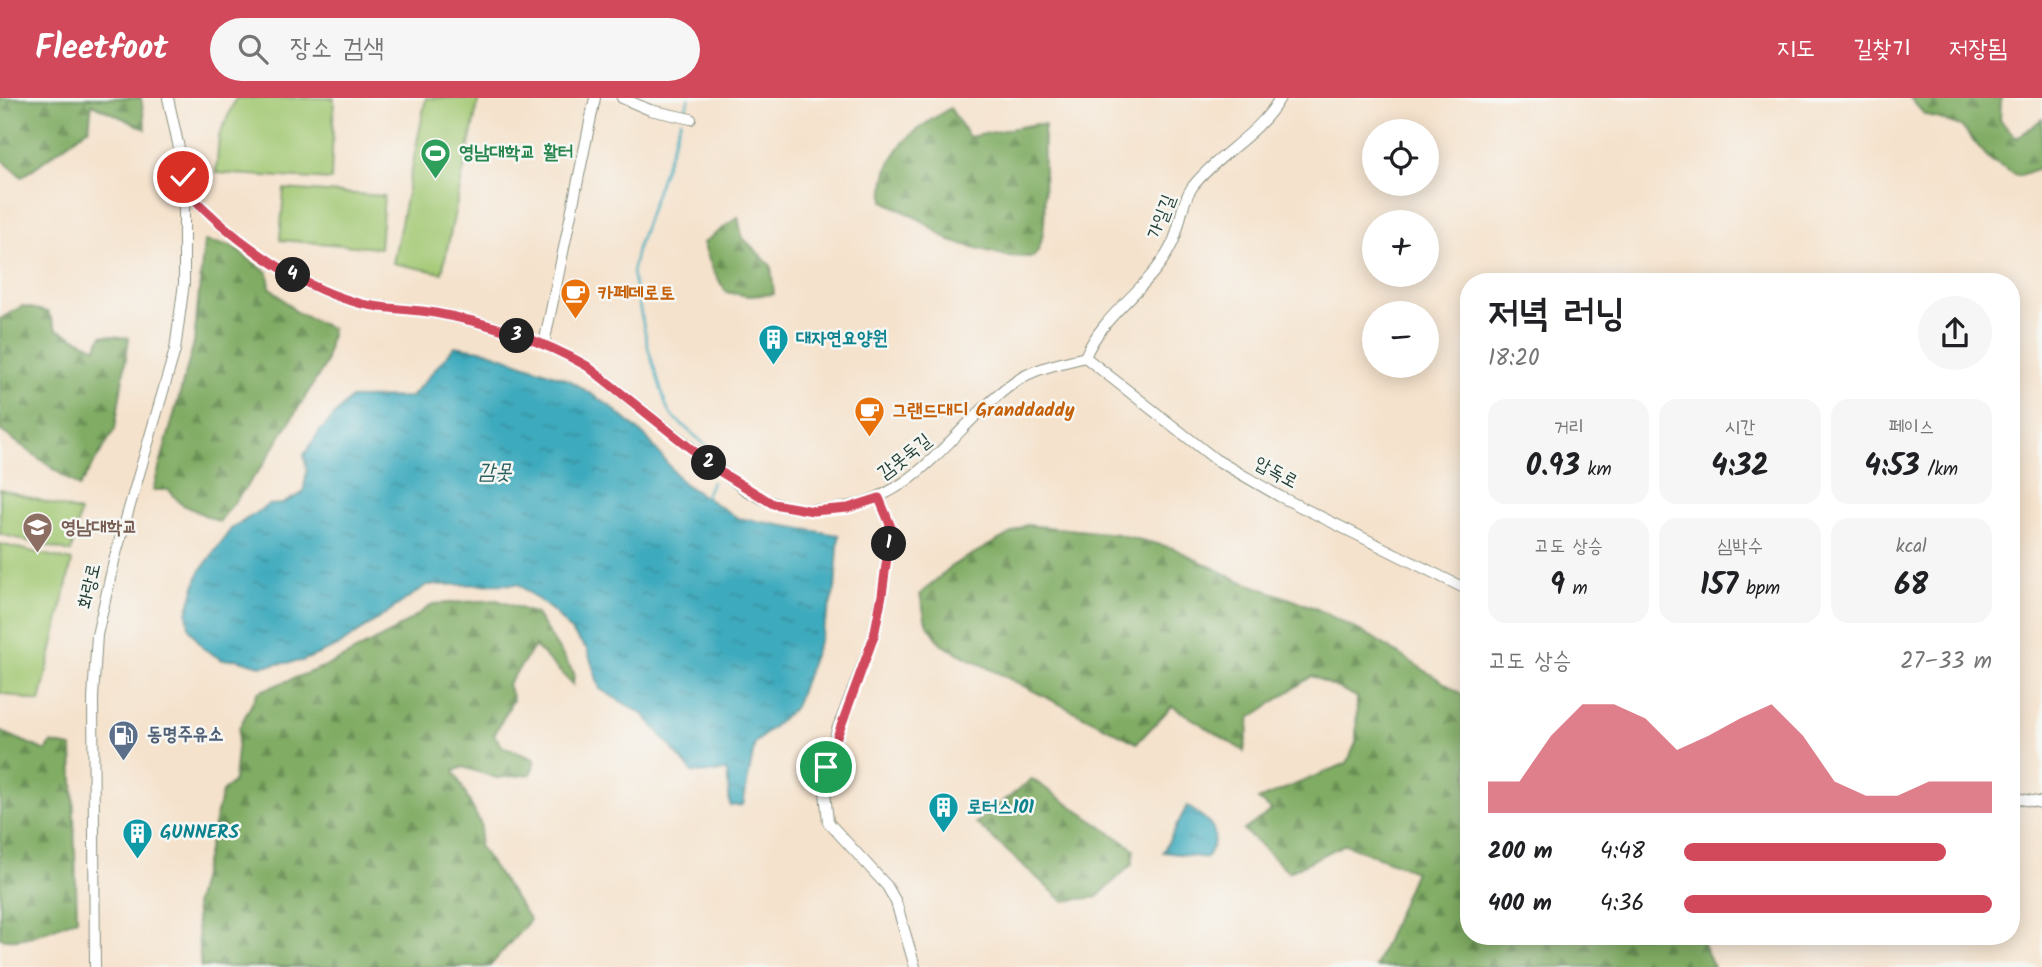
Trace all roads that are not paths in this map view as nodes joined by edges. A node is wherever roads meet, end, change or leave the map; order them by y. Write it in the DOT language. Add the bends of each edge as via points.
graph roads {
  1 [pos="168,98"];
  2 [pos="595,98"];
  3 [pos="622,98"];
  4 [pos="1280,98"];
  5 [pos="691,119"];
  6 [pos="183,187"];
  7 [pos="544,344"];
  8 [pos="1085,357"];
  9 [pos="879,498"];
  10 [pos="1460,586"];
  11 [pos="2020,799"];
  12 [pos="2042,803"];
  13 [pos="95,967"];
  14 [pos="915,967"];
  1 -- 6 [label="street, 화랑로" via="184,171"];
  2 -- 7 [label="street"];
  3 -- 5 [label="street"];
  4 -- 8 [label="street, 가일길" via="1272,112 1192,188 1174,242 1155,272 1107,321"];
  6 -- 7 [label="street, 감못둑길" via="208,215 292,275 330,294 357,303 435,313"];
  6 -- 13 [label="street, 화랑로" via="184,282 175,351 97,635 93,698"];
  7 -- 9 [label="street, 감못둑길" via="587,366 719,471 773,504 813,511 848,508"];
  8 -- 9 [label="street, 감못둑길" via="1018,379 917,473"];
  8 -- 10 [label="street, 압독로" via="1215,459"];
  9 -- 14 [label="street" via="891,527 882,595 874,636 837,730 824,782 828,822 887,886"];
  11 -- 12 [label="street"];
}
